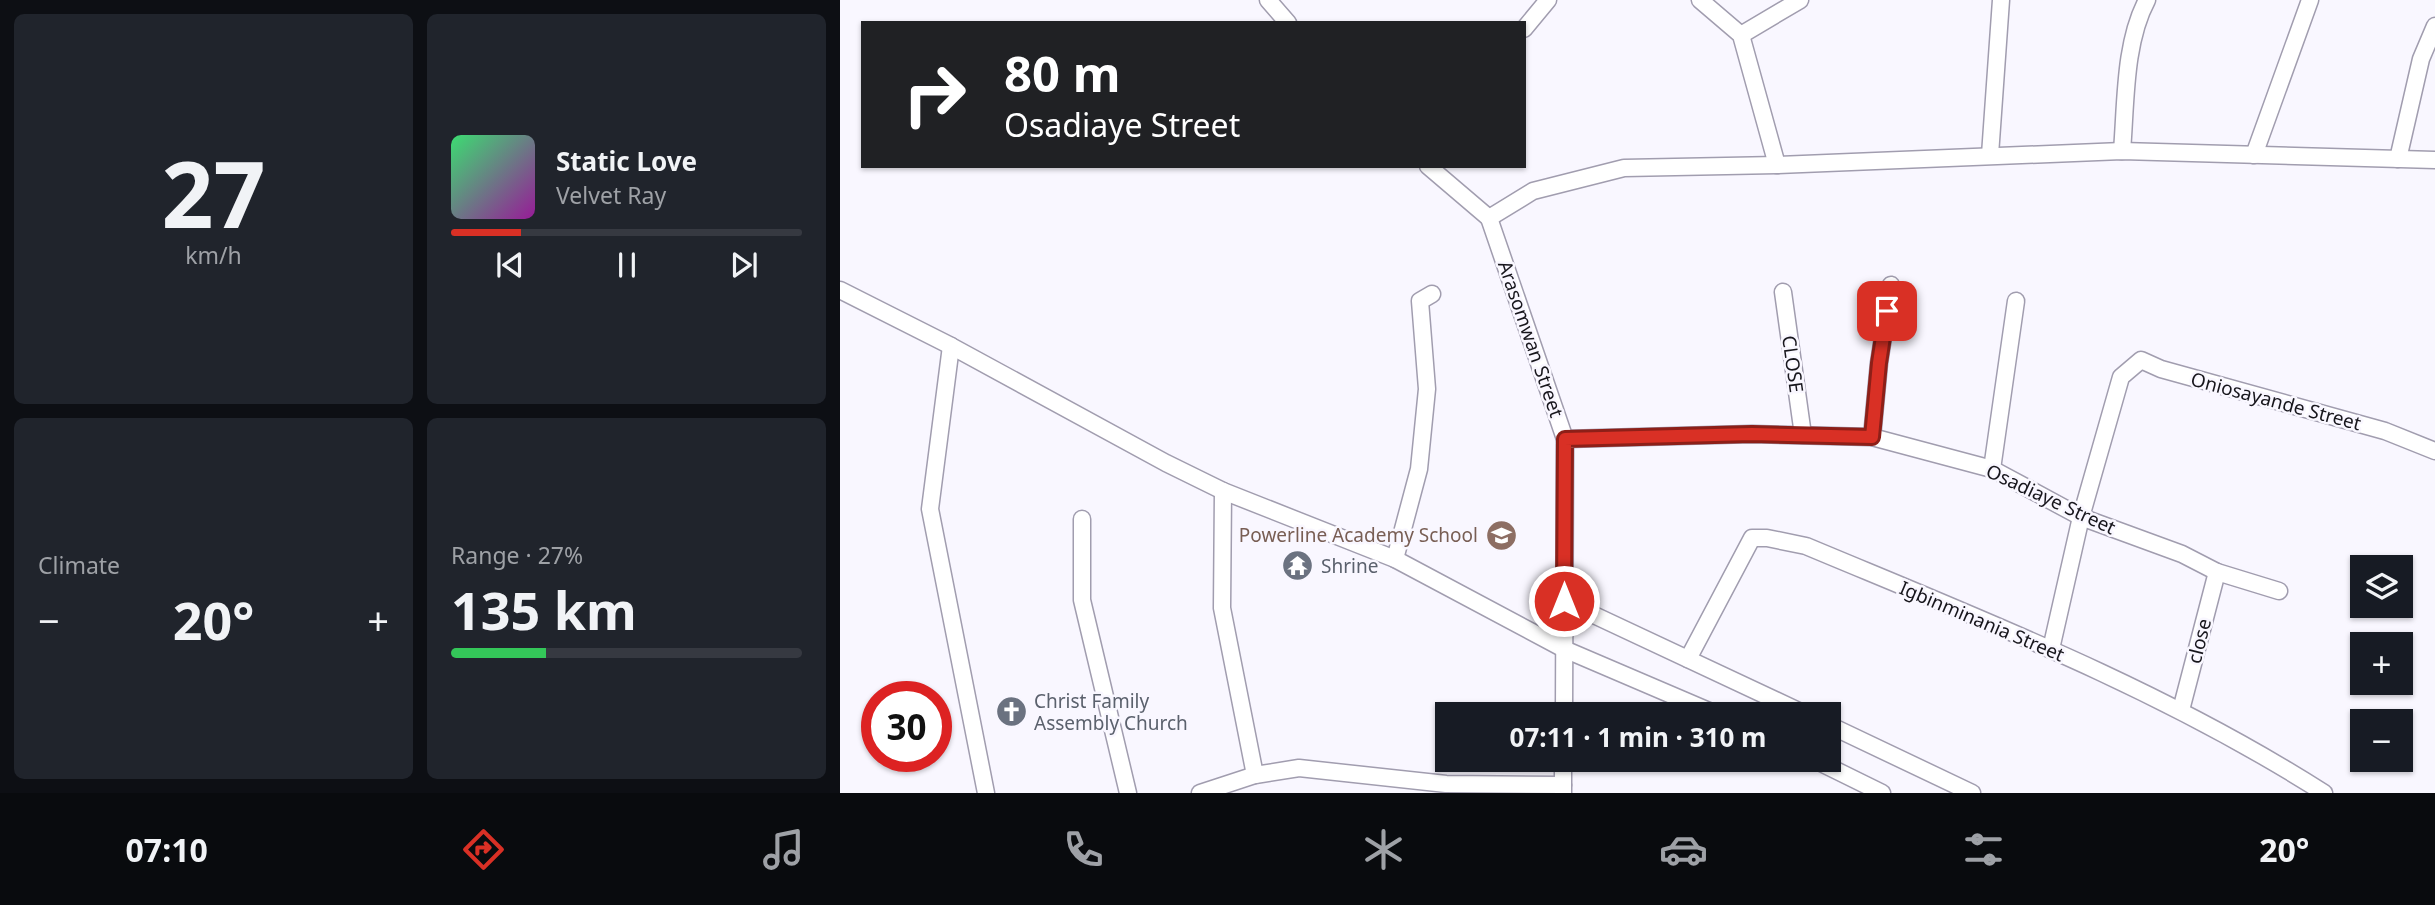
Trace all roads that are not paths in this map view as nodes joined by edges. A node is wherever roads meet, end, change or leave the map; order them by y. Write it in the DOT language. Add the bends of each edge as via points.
graph roads {
  1 [pos="1269,0"];
  2 [pos="1548,0"];
  3 [pos="1700,0"];
  4 [pos="1800,0"];
  5 [pos="2001,0"];
  6 [pos="2147,0"];
  7 [pos="2310,0"];
  8 [pos="1286,21"];
  9 [pos="2435,26"];
  10 [pos="1526,27"];
  11 [pos="1741,35"];
  12 [pos="2122,151"];
  13 [pos="1990,155"];
  14 [pos="2254,155"];
  15 [pos="2398,159"];
  16 [pos="2435,160"];
  17 [pos="1777,165"];
  18 [pos="1430,168"];
  19 [pos="1489,218"];
  20 [pos="1891,285"];
  21 [pos="840,290"];
  22 [pos="1783,292"];
  23 [pos="1432,294"];
  24 [pos="2016,301"];
  25 [pos="951,346"];
  26 [pos="1803,435"];
  27 [pos="1872,437"];
  28 [pos="1565,439"];
  29 [pos="2435,451"];
  30 [pos="1992,469"];
  31 [pos="1223,491"];
  32 [pos="2081,517"];
  33 [pos="1082,519"];
  34 [pos="1395,559"];
  35 [pos="2217,572"];
  36 [pos="2278,591"];
  37 [pos="1564,601"];
  38 [pos="1564,649"];
  39 [pos="2051,649"];
  40 [pos="1688,659"];
  41 [pos="1564,702"];
  42 [pos="1688,702"];
  43 [pos="1779,702"];
  44 [pos="2181,710"];
  45 [pos="1841,731"];
  46 [pos="1839,772"];
  47 [pos="1255,775"];
  48 [pos="1563,789"];
  49 [pos="986,793"];
  50 [pos="1128,793"];
  51 [pos="1200,793"];
  52 [pos="1882,793"];
  53 [pos="1972,793"];
  54 [pos="2324,793"];
  1 -- 8 [label="street"];
  2 -- 10 [label="street"];
  3 -- 11 [label="street"];
  4 -- 11 [label="street"];
  5 -- 13 [label="street"];
  6 -- 12 [label="street" via="2132,42"];
  7 -- 14 [label="street"];
  9 -- 15 [label="street" via="2421,58"];
  11 -- 17 [label="street"];
  12 -- 13 [label="street"];
  12 -- 14 [label="street"];
  13 -- 17 [label="street"];
  14 -- 15 [label="street"];
  15 -- 16 [label="street"];
  17 -- 19 [label="street" via="1624,168 1533,191"];
  18 -- 19 [label="street"];
  19 -- 28 [label="street, Arasomwan Street"];
  20 -- 27 [label="street"];
  21 -- 25 [label="street"];
  22 -- 26 [label="street, CLOSE"];
  23 -- 34 [label="street" via="1420,301 1427,388 1419,469"];
  24 -- 30 [label="street"];
  25 -- 31 [label="street"];
  25 -- 49 [label="street" via="930,509"];
  26 -- 27 [label="street, Osadiaye Street"];
  26 -- 28 [label="street, Osadiaye Street"];
  27 -- 30 [label="street, Osadiaye Street"];
  28 -- 37 [label="street, Arasomwan Street"];
  29 -- 32 [label="street, Oniosayande Street" via="2385,431 2141,360 2121,377"];
  30 -- 32 [label="street, Osadiaye Street"];
  31 -- 34 [label="street"];
  31 -- 47 [label="street" via="1222,608"];
  32 -- 35 [label="street, Osadiaye Street" via="2182,554"];
  32 -- 39 [label="street"];
  33 -- 50 [label="street" via="1082,600"];
  34 -- 38 [label="street"];
  35 -- 36 [label="street, Osadiaye Street"];
  35 -- 44 [label="street, close"];
  37 -- 38 [label="street, Arasomwan Street"];
  37 -- 40 [label="street"];
  38 -- 41 [label="street, Arasomwan Street"];
  38 -- 42 [label="street"];
  39 -- 40 [label="street, Igbinminania Street" via="1806,546 1752,538"];
  39 -- 44 [label="street, Igbinminania Street"];
  40 -- 43 [label="street"];
  44 -- 54 [label="street, Igbinminania Street"];
  45 -- 53 [label="street"];
  46 -- 52 [label="street"];
  47 -- 48 [label="street" via="1299,768 1446,784"];
  47 -- 51 [label="street"];
}
